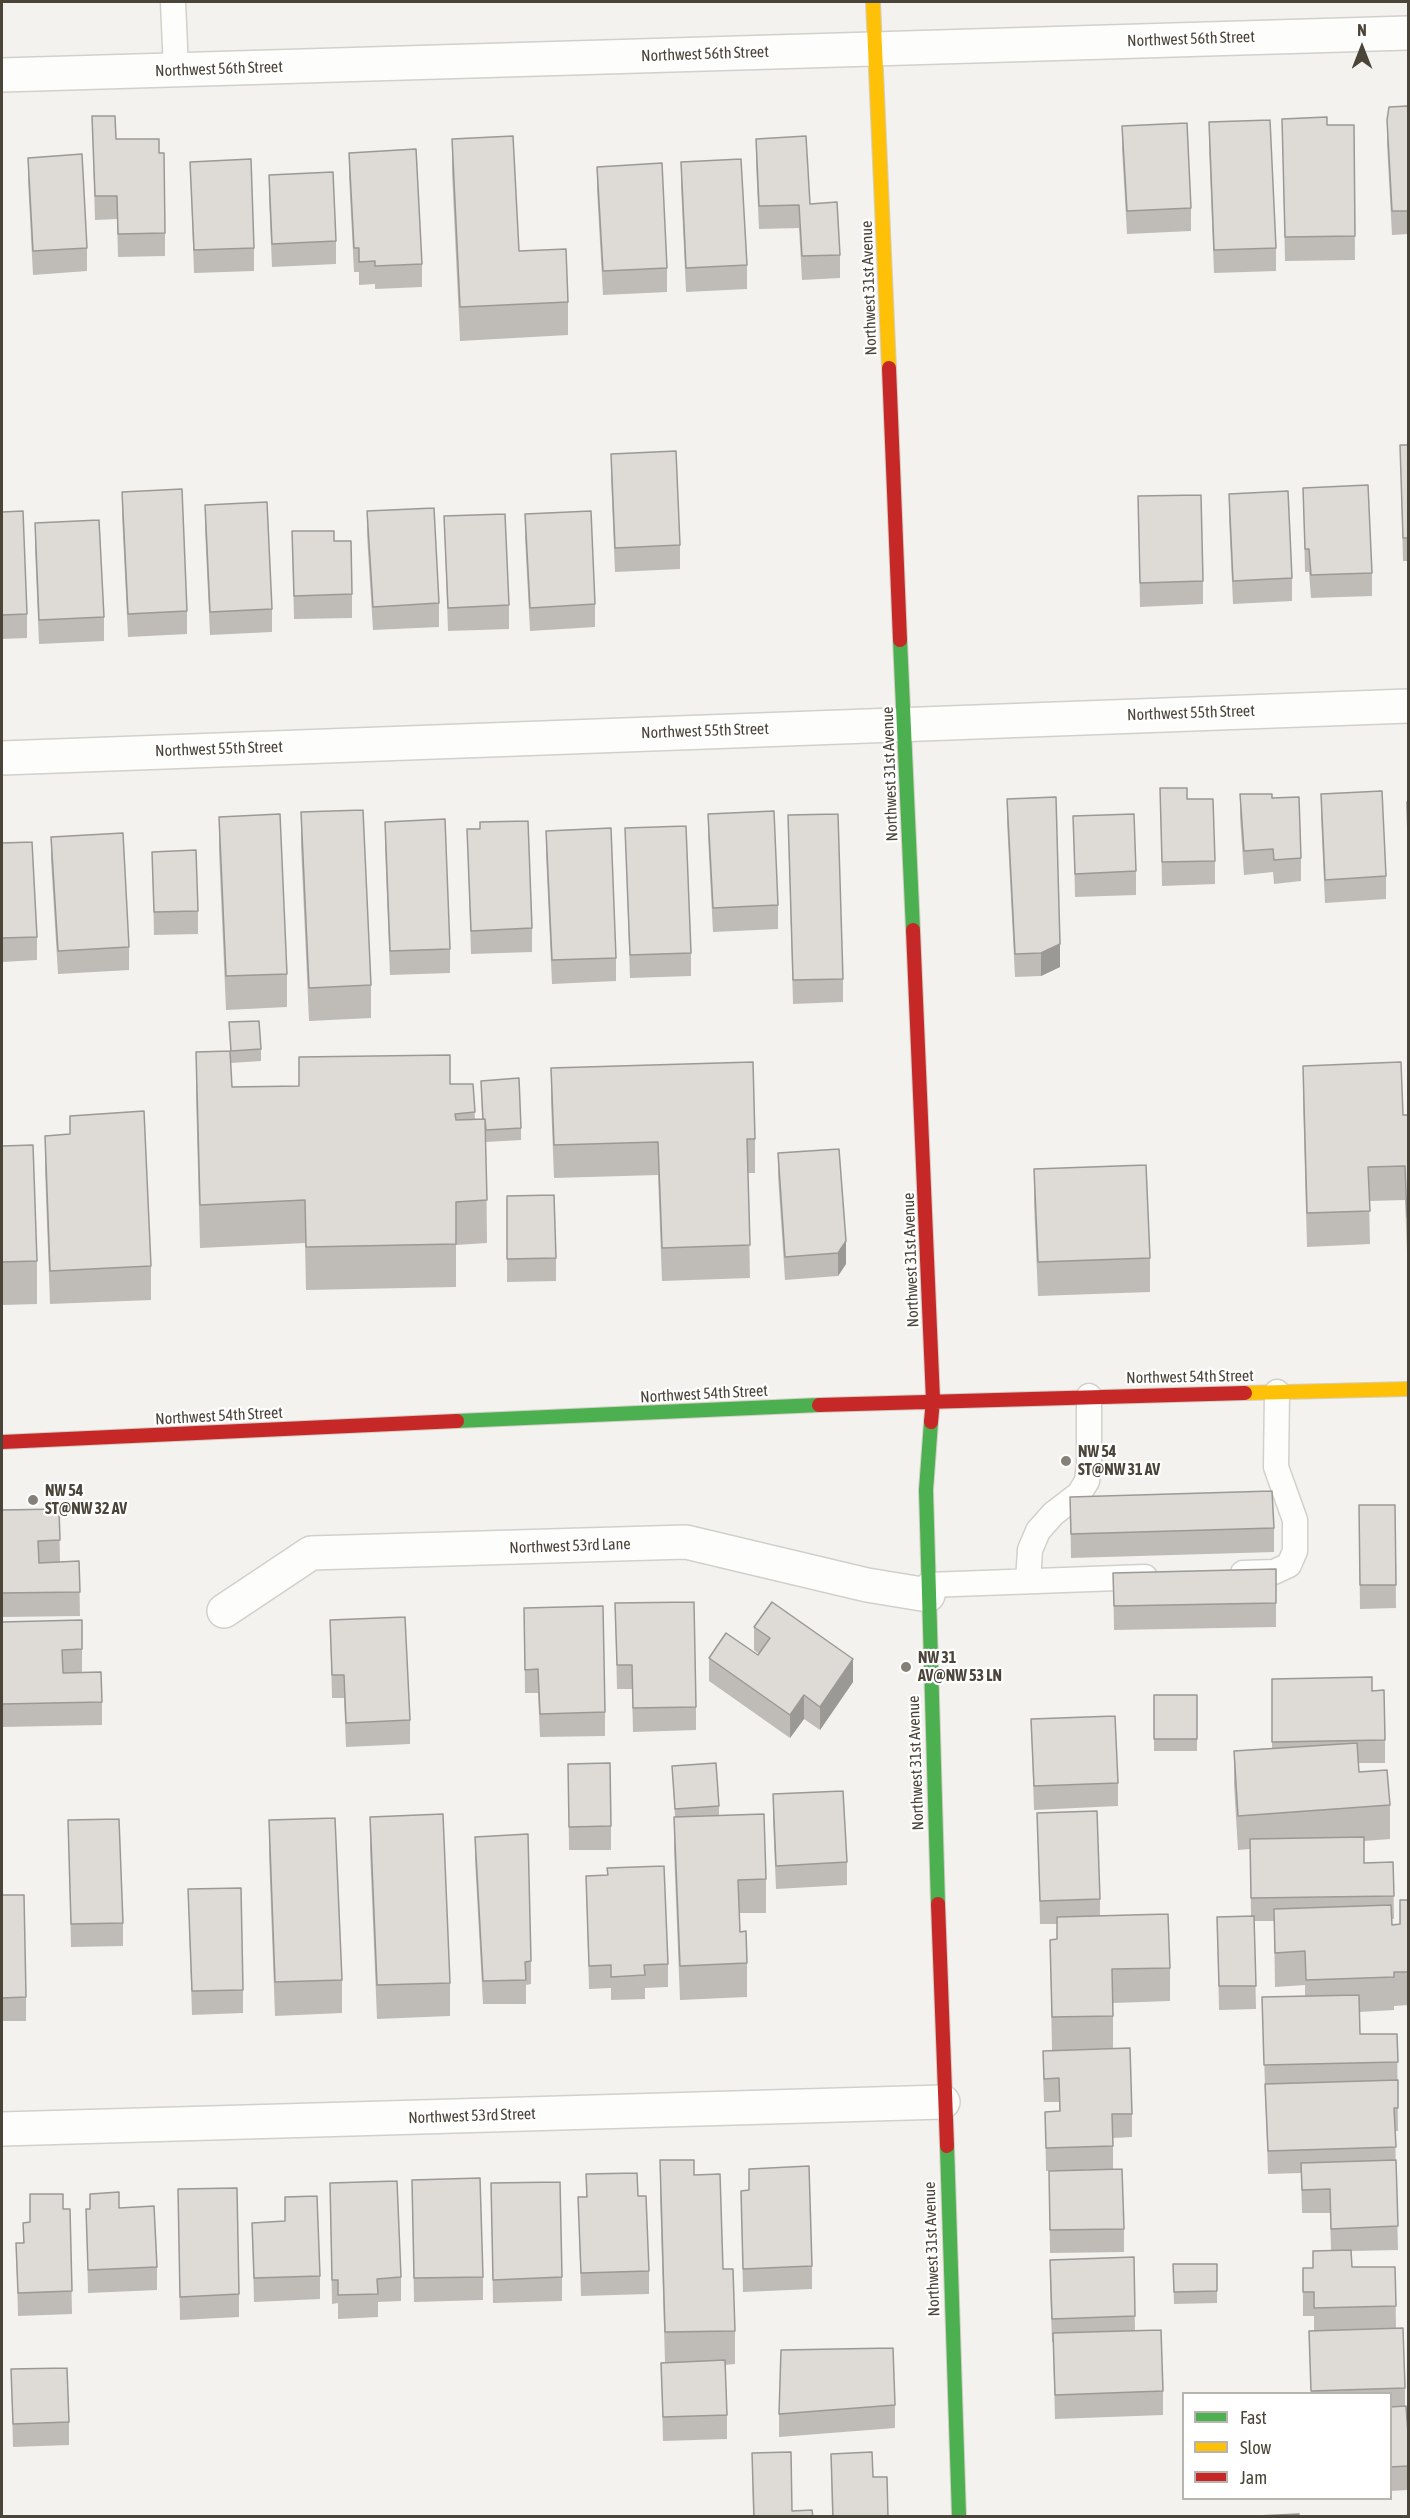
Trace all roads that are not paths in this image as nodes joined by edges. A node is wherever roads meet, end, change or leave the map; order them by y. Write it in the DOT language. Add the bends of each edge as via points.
graph roads {
  1 [pos="173,2"];
  2 [pos="873,2"];
  3 [pos="1408,33"];
  4 [pos="876,49"];
  5 [pos="176,70"];
  6 [pos="2,75"];
  7 [pos="1408,705"];
  8 [pos="904,723"];
  9 [pos="2,758"];
  10 [pos="1408,1389"];
  11 [pos="1277,1392"];
  12 [pos="1089,1396"];
  13 [pos="933,1400"];
  14 [pos="2,1442"];
  15 [pos="1216,1574"];
  16 [pos="1169,1576"];
  17 [pos="1028,1581"];
  18 [pos="928,1590"];
  19 [pos="224,1611"];
  20 [pos="943,2102"];
  21 [pos="2,2129"];
  22 [pos="959,2517"];
  1 -- 5 [label="lane"];
  2 -- 4 [label="street, Northwest 31st Avenue"];
  3 -- 4 [label="street, Northwest 56th Street"];
  4 -- 5 [label="street, Northwest 56th Street"];
  4 -- 8 [label="street, Northwest 31st Avenue"];
  5 -- 6 [label="street, Northwest 56th Street"];
  7 -- 8 [label="street, Northwest 55th Street"];
  8 -- 9 [label="street, Northwest 55th Street"];
  8 -- 13 [label="street, Northwest 31st Avenue"];
  10 -- 11 [label="street, Northwest 54th Street"];
  11 -- 12 [label="street, Northwest 54th Street"];
  11 -- 15 [label="lane" via="1276,1467 1294,1520 1294,1551 1289,1565 1274,1572"];
  12 -- 13 [label="street, Northwest 54th Street"];
  12 -- 17 [label="lane" via="1087,1481 1079,1494 1038,1531 1030,1550"];
  13 -- 14 [label="street, Northwest 54th Street"];
  13 -- 18 [label="street, Northwest 31st Avenue" via="926,1490"];
  16 -- 17 [label="lane"];
  17 -- 18 [label="lane"];
  18 -- 19 [label="street, Northwest 53rd Lane" via="867,1585 686,1542 311,1553"];
  18 -- 20 [label="street, Northwest 31st Avenue"];
  20 -- 21 [label="street, Northwest 53rd Street"];
  20 -- 22 [label="street, Northwest 31st Avenue"];
}
